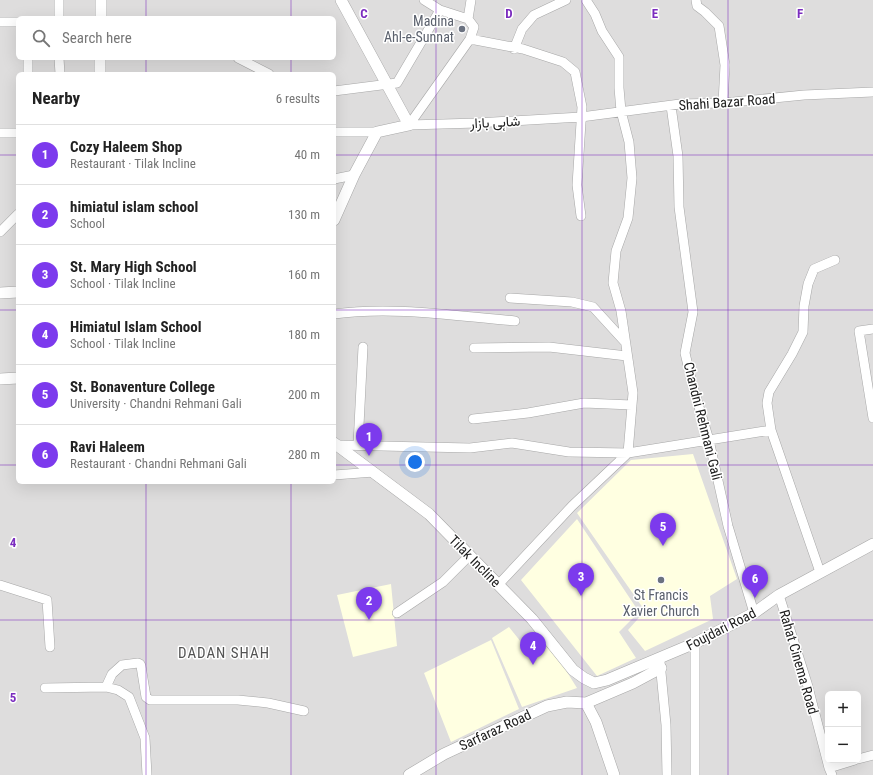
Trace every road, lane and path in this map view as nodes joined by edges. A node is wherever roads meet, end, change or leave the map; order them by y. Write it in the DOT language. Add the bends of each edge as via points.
graph roads {
  1 [pos="59,0"];
  2 [pos="101,0"];
  3 [pos="341,0"];
  4 [pos="424,0"];
  5 [pos="471,0"];
  6 [pos="566,0"];
  7 [pos="586,0"];
  8 [pos="696,0"];
  9 [pos="440,10"];
  10 [pos="59,16"];
  11 [pos="101,16"];
  12 [pos="468,19"];
  13 [pos="0,22"];
  14 [pos="16,22"];
  15 [pos="470,39"];
  16 [pos="514,49"];
  17 [pos="28,60"];
  18 [pos="60,60"];
  19 [pos="100,60"];
  20 [pos="242,60"];
  21 [pos="28,72"];
  22 [pos="60,72"];
  23 [pos="100,72"];
  24 [pos="265,72"];
  25 [pos="392,84"];
  26 [pos="336,91"];
  27 [pos="873,92"];
  28 [pos="723,103"];
  29 [pos="671,106"];
  30 [pos="621,111"];
  31 [pos="581,117"];
  32 [pos="409,125"];
  33 [pos="336,132"];
  34 [pos="377,132"];
  35 [pos="0,133"];
  36 [pos="16,133"];
  37 [pos="354,175"];
  38 [pos="336,178"];
  39 [pos="16,216"];
  40 [pos="336,216"];
  41 [pos="581,216"];
  42 [pos="0,232"];
  43 [pos="835,260"];
  44 [pos="16,292"];
  45 [pos="0,293"];
  46 [pos="510,298"];
  47 [pos="336,314"];
  48 [pos="516,321"];
  49 [pos="873,328"];
  50 [pos="626,342"];
  51 [pos="363,348"];
  52 [pos="474,348"];
  53 [pos="627,356"];
  54 [pos="16,378"];
  55 [pos="0,379"];
  56 [pos="632,405"];
  57 [pos="873,418"];
  58 [pos="473,419"];
  59 [pos="771,430"];
  60 [pos="709,440"];
  61 [pos="336,444"];
  62 [pos="358,445"];
  63 [pos="628,453"];
  64 [pos="374,472"];
  65 [pos="336,475"];
  66 [pos="873,544"];
  67 [pos="470,555"];
  68 [pos="820,572"];
  69 [pos="499,584"];
  70 [pos="0,585"];
  71 [pos="779,595"];
  72 [pos="397,613"];
  73 [pos="754,613"];
  74 [pos="695,643"];
  75 [pos="50,647"];
  76 [pos="660,663"];
  77 [pos="607,680"];
  78 [pos="106,687"];
  79 [pos="45,688"];
  80 [pos="586,703"];
  81 [pos="304,711"];
  82 [pos="873,755"];
  83 [pos="861,759"];
  84 [pos="850,763"];
  85 [pos="830,772"];
  86 [pos="148,775"];
  87 [pos="410,775"];
  88 [pos="614,775"];
  89 [pos="667,775"];
  90 [pos="696,775"];
  1 -- 10 [label="street"];
  2 -- 11 [label="street"];
  3 -- 25 [label="street"];
  4 -- 9 [label="street"];
  5 -- 12 [label="street"];
  6 -- 16 [label="street" via="534,16 522,29"];
  7 -- 30 [label="street" via="619,57"];
  8 -- 28 [label="street" via="697,6 718,26 725,65"];
  9 -- 12 [label="street"];
  9 -- 25 [label="street"];
  12 -- 15 [label="street" via="474,28"];
  13 -- 14 [label="street"];
  15 -- 16 [label="street"];
  15 -- 32 [label="street"];
  16 -- 31 [label="street" via="523,49 563,62 575,72 582,107"];
  17 -- 21 [label="street"];
  18 -- 22 [label="street"];
  19 -- 23 [label="street"];
  20 -- 24 [label="street"];
  25 -- 26 [label="street"];
  25 -- 32 [label="street"];
  27 -- 28 [label="street, Shahi Bazar Road"];
  28 -- 29 [label="street, Shahi Bazar Road"];
  29 -- 30 [label="street, Shahi Bazar Road"];
  29 -- 60 [label="street, Chandni Rehmani Gali" via="678,156 679,208 693,312 685,353"];
  30 -- 31 [label="street, Shahi Bazar Road"];
  30 -- 50 [label="street" via="629,142 632,178 628,218 616,251 613,283 622,311"];
  31 -- 32 [label="street, شاہی بازار"];
  31 -- 41 [label="street" via="577,185"];
  32 -- 34 [label="street"];
  33 -- 34 [label="street"];
  34 -- 37 [label="street"];
  35 -- 36 [label="street"];
  37 -- 38 [label="street"];
  37 -- 40 [label="street"];
  39 -- 42 [label="street"];
  43 -- 59 [label="street" via="814,269 808,284 803,332 769,392 767,403"];
  44 -- 45 [label="street"];
  46 -- 50 [label="street" via="572,302 593,307"];
  47 -- 48 [label="street" via="358,311 422,312"];
  49 -- 57 [label="street" via="859,332"];
  50 -- 53 [label="street"];
  51 -- 62 [label="street"];
  52 -- 53 [label="street" via="549,347"];
  53 -- 56 [label="street" via="633,393"];
  54 -- 55 [label="street"];
  56 -- 58 [label="street" via="584,403"];
  56 -- 63 [label="street"];
  59 -- 60 [label="street"];
  59 -- 68 [label="street"];
  60 -- 63 [label="street"];
  60 -- 73 [label="street, Chandni Rehmani Gali" via="728,526"];
  61 -- 62 [label="street"];
  61 -- 64 [label="street, Tilak Incline"];
  62 -- 63 [label="street" via="470,448 512,443 569,452"];
  63 -- 69 [label="street" via="572,506"];
  64 -- 65 [label="street"];
  64 -- 67 [label="street, Tilak Incline" via="429,514"];
  66 -- 68 [label="street, Foujdari Road"];
  67 -- 69 [label="street, Tilak Incline"];
  67 -- 72 [label="street" via="443,582"];
  68 -- 71 [label="street, Foujdari Road"];
  69 -- 77 [label="street, Tilak Incline" via="532,619 573,670 594,683"];
  70 -- 75 [label="street" via="47,600"];
  71 -- 73 [label="street, Foujdari Road"];
  71 -- 85 [label="street, Rahat Cinema Road" via="807,683"];
  73 -- 74 [label="street, Foujdari Road"];
  74 -- 76 [label="street, Foujdari Road"];
  74 -- 90 [label="street"];
  76 -- 77 [label="street, Foujdari Road"];
  76 -- 80 [label="street" via="633,683"];
  76 -- 89 [label="street" via="666,725"];
  78 -- 79 [label="street"];
  78 -- 81 [label="street" via="112,674 122,666 138,663 141,666 146,697 150,700 238,700"];
  78 -- 86 [label="street" via="118,690 129,697 145,738"];
  80 -- 87 [label="street, Sarfaraz Road" via="567,702 547,706 444,754"];
  80 -- 88 [label="street" via="596,722"];
  82 -- 83 [label="street"];
  84 -- 85 [label="street"];
}
